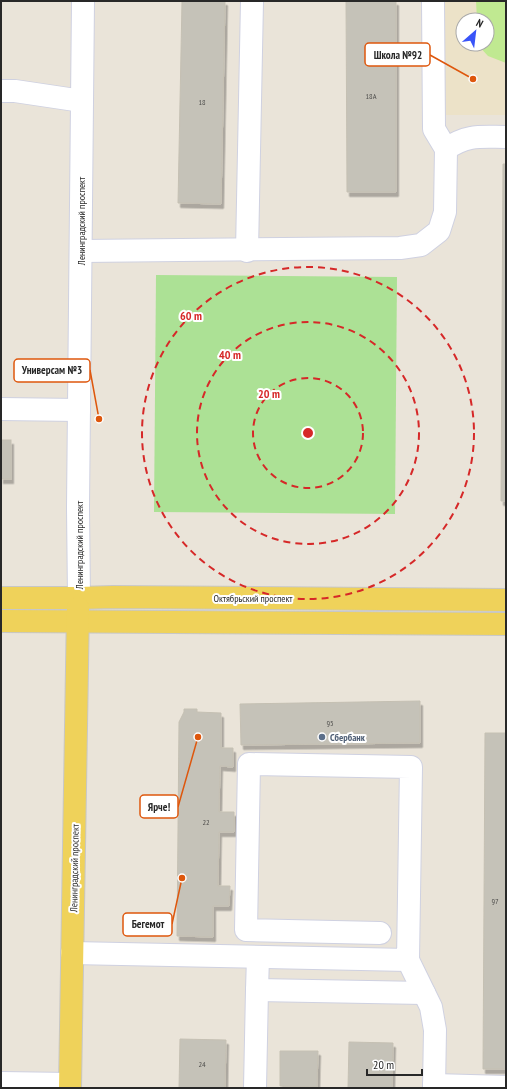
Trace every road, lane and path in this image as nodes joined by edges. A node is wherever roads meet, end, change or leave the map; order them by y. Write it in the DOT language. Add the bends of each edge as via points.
graph roads {
  1 [pos="83,1"];
  2 [pos="252,1"];
  3 [pos="433,1"];
  4 [pos="1,91"];
  5 [pos="82,101"];
  6 [pos="506,137"];
  7 [pos="446,149"];
  8 [pos="81,251"];
  9 [pos="247,251"];
  10 [pos="1,409"];
  11 [pos="79,410"];
  12 [pos="1,598"];
  13 [pos="79,598"];
  14 [pos="506,600"];
  15 [pos="1,621"];
  16 [pos="77,622"];
  17 [pos="506,624"];
  18 [pos="380,933"];
  19 [pos="72,953"];
  20 [pos="258,957"];
  21 [pos="408,960"];
  22 [pos="257,990"];
  23 [pos="424,994"];
  24 [pos="1,1083"];
  25 [pos="70,1086"];
  26 [pos="434,1086"];
  27 [pos="506,1086"];
  28 [pos="255,1088"];
  1 -- 5 [label="street, Ленинградский проспект"];
  2 -- 9 [label="street"];
  3 -- 7 [label="street" via="434,129"];
  4 -- 5 [label="street"];
  5 -- 8 [label="street, Ленинградский проспект"];
  6 -- 7 [label="street" via="472,137 458,141"];
  7 -- 9 [label="street" via="445,212 439,231 421,245 400,248"];
  8 -- 9 [label="street"];
  8 -- 11 [label="street, Ленинградский проспект"];
  10 -- 11 [label="street"];
  11 -- 13 [label="street, Ленинградский проспект"];
  12 -- 13 [label="main road, Октябрьский проспект"];
  13 -- 14 [label="main road, Октябрьский проспект"];
  13 -- 16 [label="main road, Ленинградский проспект"];
  15 -- 16 [label="main road"];
  16 -- 17 [label="main road"];
  16 -- 19 [label="main road, Ленинградский проспект"];
  18 -- 21 [label="street" via="246,930 249,764 411,767"];
  19 -- 20 [label="street"];
  19 -- 25 [label="main road, Ленинградский проспект"];
  20 -- 21 [label="street"];
  20 -- 22 [label="street"];
  21 -- 23 [label="street"];
  22 -- 23 [label="street"];
  22 -- 28 [label="street"];
  23 -- 26 [label="street" via="431,1007 434,1021"];
  24 -- 25 [label="street"];
  26 -- 27 [label="street"];
}
